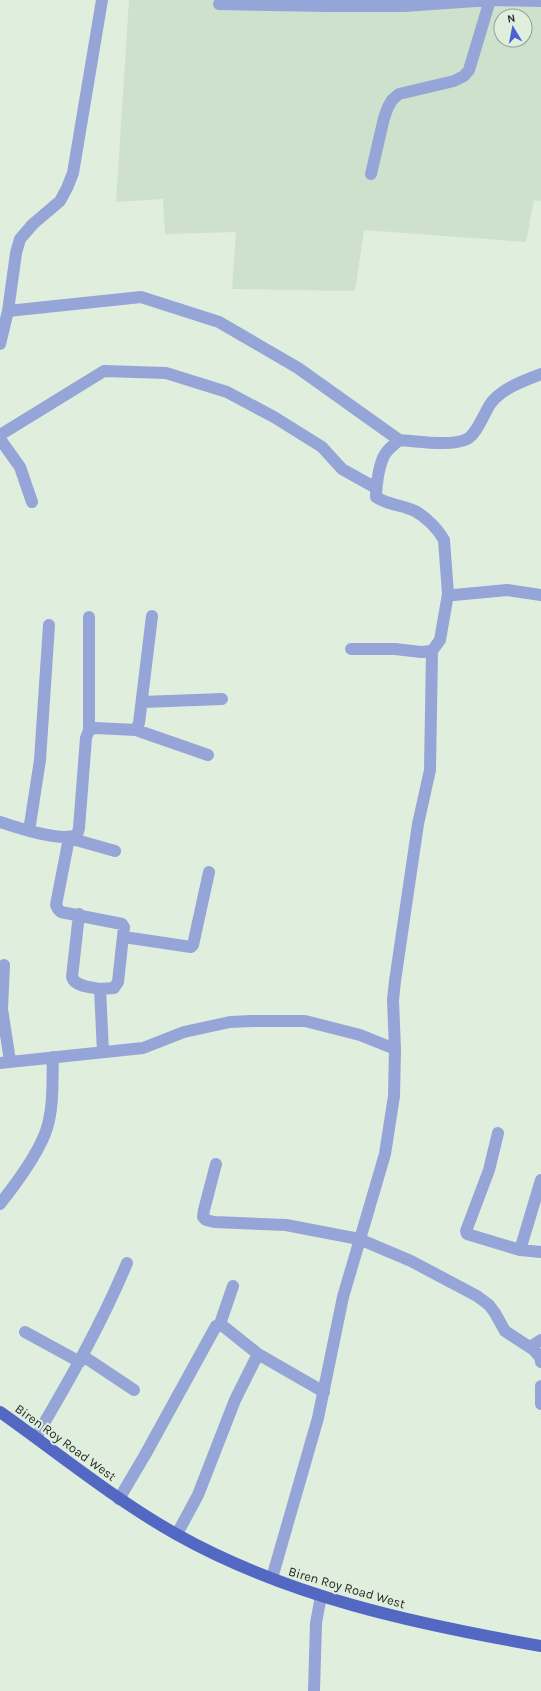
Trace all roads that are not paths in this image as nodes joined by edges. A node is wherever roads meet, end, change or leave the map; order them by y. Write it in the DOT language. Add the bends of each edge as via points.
graph roads {
  1 [pos="102,0"];
  2 [pos="490,0"];
  3 [pos="541,1"];
  4 [pos="219,4"];
  5 [pos="371,174"];
  6 [pos="8,310"];
  7 [pos="0,344"];
  8 [pos="541,374"];
  9 [pos="0,435"];
  10 [pos="0,439"];
  11 [pos="399,440"];
  12 [pos="376,488"];
  13 [pos="32,502"];
  14 [pos="448,594"];
  15 [pos="541,595"];
  16 [pos="152,616"];
  17 [pos="89,617"];
  18 [pos="49,625"];
  19 [pos="351,649"];
  20 [pos="432,651"];
  21 [pos="222,700"];
  22 [pos="142,702"];
  23 [pos="89,730"];
  24 [pos="136,730"];
  25 [pos="208,755"];
  26 [pos="0,822"];
  27 [pos="29,831"];
  28 [pos="69,838"];
  29 [pos="115,851"];
  30 [pos="209,872"];
  31 [pos="79,914"];
  32 [pos="124,937"];
  33 [pos="4,965"];
  34 [pos="100,988"];
  35 [pos="396,1049"];
  36 [pos="103,1052"];
  37 [pos="53,1057"];
  38 [pos="5,1062"];
  39 [pos="498,1133"];
  40 [pos="216,1164"];
  41 [pos="541,1180"];
  42 [pos="0,1204"];
  43 [pos="359,1239"];
  44 [pos="520,1250"];
  45 [pos="541,1252"];
  46 [pos="127,1263"];
  47 [pos="233,1286"];
  48 [pos="220,1324"];
  49 [pos="25,1332"];
  50 [pos="541,1340"];
  51 [pos="530,1347"];
  52 [pos="258,1354"];
  53 [pos="81,1359"];
  54 [pos="541,1362"];
  55 [pos="541,1386"];
  56 [pos="134,1390"];
  57 [pos="324,1392"];
  58 [pos="541,1404"];
  59 [pos="0,1412"];
  60 [pos="36,1437"];
  61 [pos="119,1498"];
  62 [pos="177,1534"];
  63 [pos="272,1578"];
  64 [pos="321,1596"];
  65 [pos="541,1646"];
  66 [pos="314,1691"];
  1 -- 6 [label="street" via="74,173 60,200 20,239"];
  2 -- 3 [label="street"];
  2 -- 4 [label="street" via="404,6"];
  2 -- 5 [label="street" via="469,70 454,81 399,94 388,107"];
  6 -- 7 [label="street"];
  6 -- 11 [label="street" via="141,297 220,322 298,368"];
  8 -- 11 [label="street" via="502,393 491,403 468,439 453,444"];
  9 -- 12 [label="street" via="104,371 166,373 227,392 274,416 322,447 342,469"];
  10 -- 13 [label="street" via="20,467"];
  11 -- 12 [label="street" via="383,457"];
  12 -- 14 [label="street" via="376,496 384,502 416,511 440,533 444,540"];
  14 -- 15 [label="street" via="507,590"];
  14 -- 20 [label="street" via="440,640"];
  16 -- 22 [label="street"];
  17 -- 23 [label="street"];
  18 -- 27 [label="street" via="40,760"];
  19 -- 20 [label="street"];
  20 -- 35 [label="street" via="430,770 418,824 395,981 393,1000"];
  21 -- 22 [label="street"];
  22 -- 24 [label="street"];
  23 -- 24 [label="street"];
  23 -- 28 [label="street" via="86,738 79,828 77,835"];
  24 -- 25 [label="street"];
  26 -- 27 [label="street"];
  27 -- 28 [label="street"];
  28 -- 29 [label="street"];
  28 -- 31 [label="street" via="56,905 61,912"];
  30 -- 32 [label="street" via="191,947"];
  31 -- 32 [label="street" via="122,924"];
  31 -- 34 [label="street" via="73,982"];
  32 -- 34 [label="street" via="118,982 114,988"];
  33 -- 38 [label="street" via="2,1009"];
  34 -- 36 [label="street"];
  35 -- 36 [label="street" via="360,1035 315,1023 294,1021 230,1022 184,1032 143,1048"];
  35 -- 43 [label="street" via="394,1096 385,1154"];
  36 -- 37 [label="street"];
  37 -- 38 [label="street"];
  37 -- 42 [label="street" via="47,1128 15,1186"];
  39 -- 44 [label="street" via="466,1231 469,1236"];
  40 -- 43 [label="street" via="204,1210 203,1217 206,1220 286,1225"];
  41 -- 44 [label="street"];
  43 -- 51 [label="street" via="420,1264 477,1296 495,1313 505,1331"];
  43 -- 57 [label="street" via="343,1297"];
  44 -- 45 [label="street"];
  46 -- 53 [label="street"];
  47 -- 48 [label="street"];
  48 -- 52 [label="street"];
  48 -- 61 [label="street" via="213,1330"];
  49 -- 53 [label="street"];
  50 -- 51 [label="street"];
  51 -- 54 [label="street" via="540,1357"];
  52 -- 57 [label="street"];
  52 -- 62 [label="street" via="235,1400 198,1495"];
  53 -- 56 [label="street"];
  53 -- 60 [label="street"];
  55 -- 58 [label="street"];
  57 -- 63 [label="street" via="300,1487"];
  59 -- 60 [label="main road, Biren Roy Road West"];
  60 -- 61 [label="main road, Biren Roy Road West"];
  61 -- 62 [label="main road, Biren Roy Road West"];
  62 -- 63 [label="main road, Biren Roy Road West" via="212,1553"];
  63 -- 64 [label="main road, Biren Roy Road West"];
  64 -- 65 [label="main road, Biren Roy Road West" via="454,1629"];
  64 -- 66 [label="street" via="316,1623"];
}
